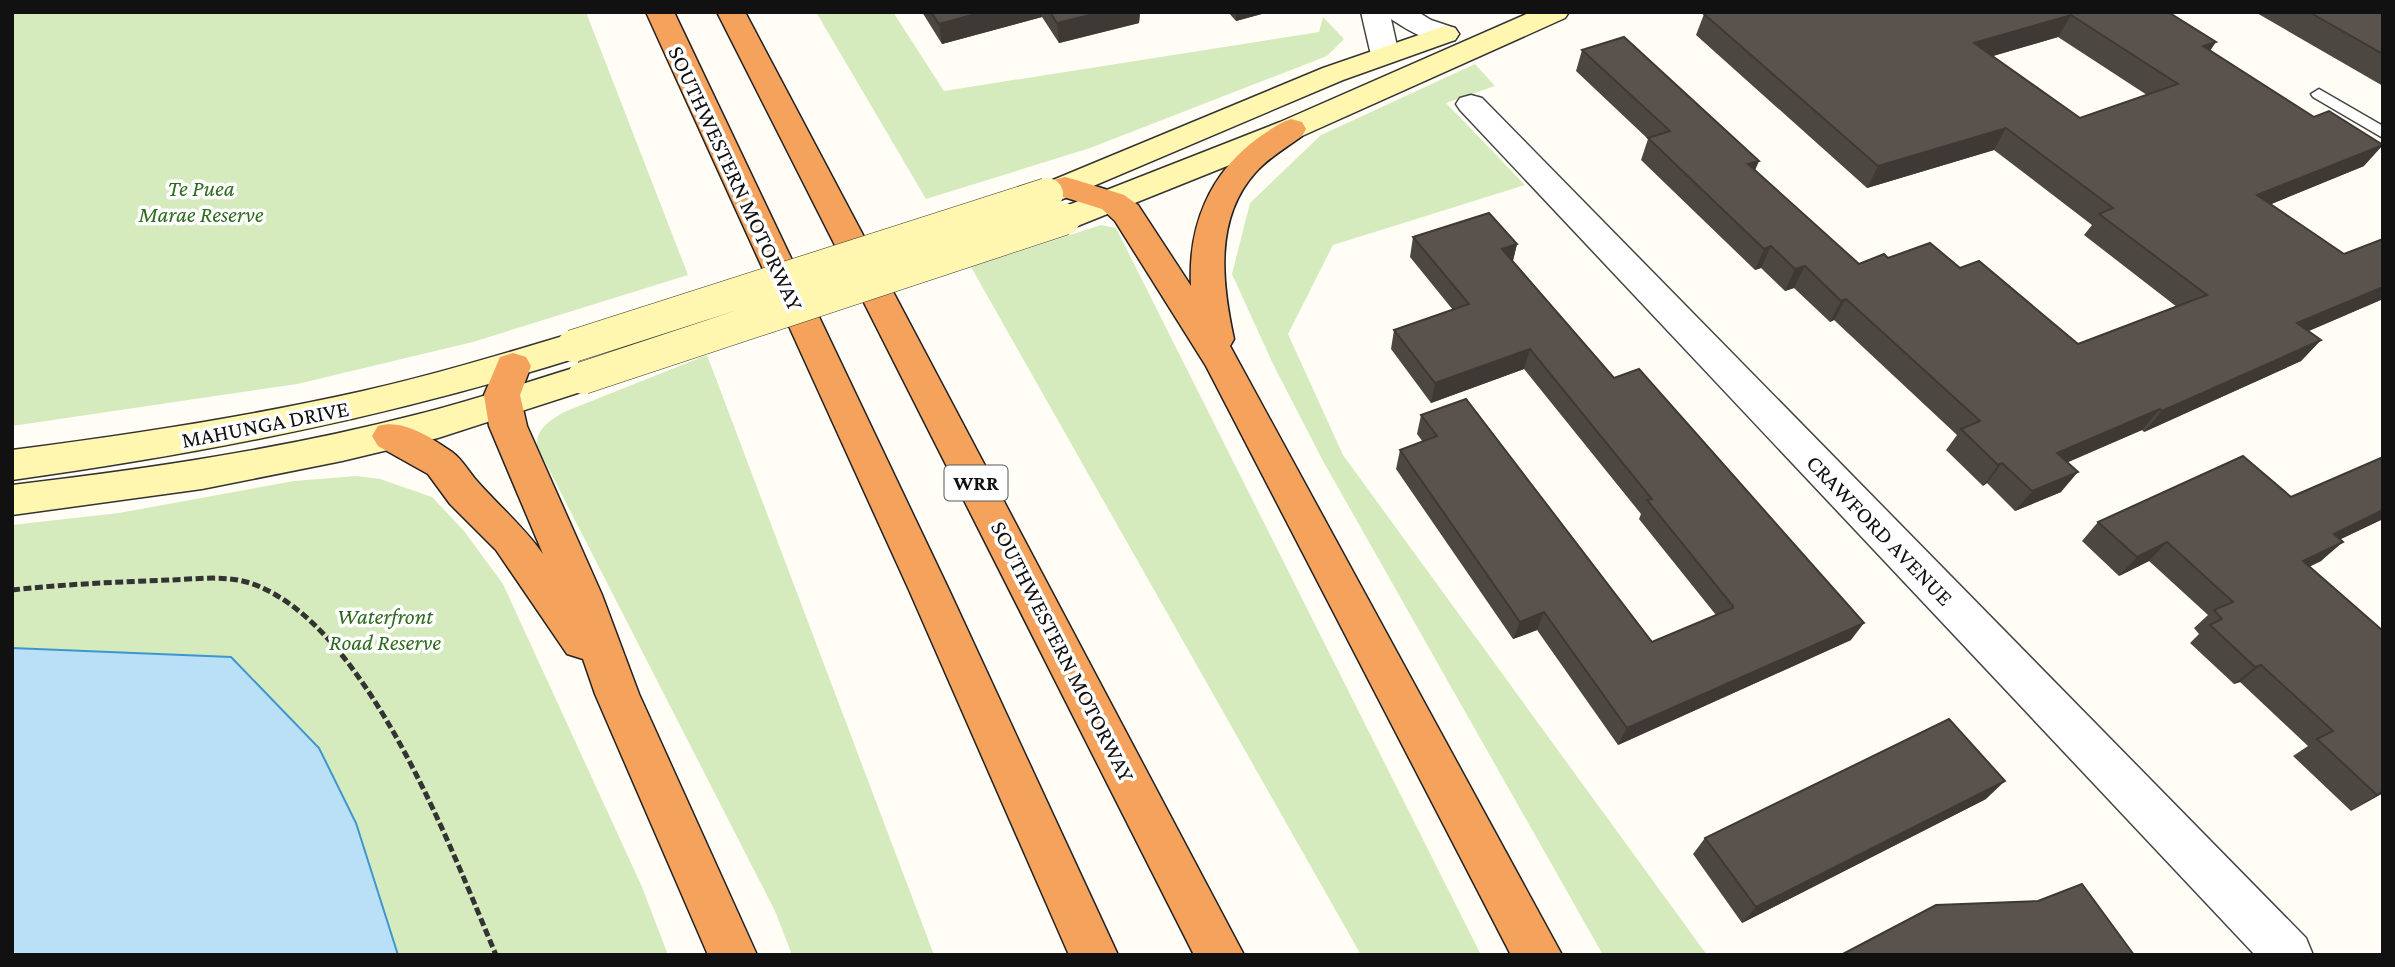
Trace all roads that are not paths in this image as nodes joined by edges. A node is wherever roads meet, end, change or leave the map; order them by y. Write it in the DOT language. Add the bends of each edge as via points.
graph roads {
  1 [pos="660,12"];
  2 [pos="731,12"];
  3 [pos="1376,12"];
  4 [pos="1398,12"];
  5 [pos="1536,12"];
  6 [pos="1555,12"];
  7 [pos="1445,34"];
  8 [pos="1385,55"];
  9 [pos="2319,94"];
  10 [pos="1471,104"];
  11 [pos="1291,129"];
  12 [pos="2383,134"];
  13 [pos="1058,200"];
  14 [pos="1113,202"];
  15 [pos="1221,361"];
  16 [pos="508,385"];
  17 [pos="391,436"];
  18 [pos="12,465"];
  19 [pos="12,500"];
  20 [pos="617,694"];
  21 [pos="733,955"];
  22 [pos="1094,955"];
  23 [pos="1220,955"];
  24 [pos="1538,955"];
  25 [pos="2289,955"];
  1 -- 22 [label="highway, SOUTHWESTERN MOTORWAY"];
  2 -- 23 [label="highway, SOUTHWESTERN MOTORWAY / WRR"];
  3 -- 8 [label="street"];
  4 -- 7 [label="street"];
  5 -- 7 [label="main road" via="1483,21"];
  6 -- 11 [label="main road"];
  7 -- 8 [label="main road"];
  8 -- 13 [label="main road" via="1333,74"];
  9 -- 12 [label="lane"];
  10 -- 25 [label="street, CRAWFORD AVENUE"];
  11 -- 14 [label="main road"];
  11 -- 15 [label="highway" via="1245,166 1213,219 1206,247 1206,278"];
  13 -- 14 [label="main road"];
  13 -- 16 [label="main road, bridge"];
  14 -- 15 [label="highway" via="1127,213"];
  15 -- 24 [label="highway"];
  16 -- 17 [label="main road, MAHUNGA DRIVE"];
  16 -- 18 [label="main road, MAHUNGA DRIVE" via="435,388 245,430"];
  16 -- 20 [label="highway" via="508,426 581,595"];
  17 -- 19 [label="main road, MAHUNGA DRIVE" via="188,477"];
  17 -- 20 [label="highway" via="441,464 510,539"];
  20 -- 21 [label="highway"];
}
